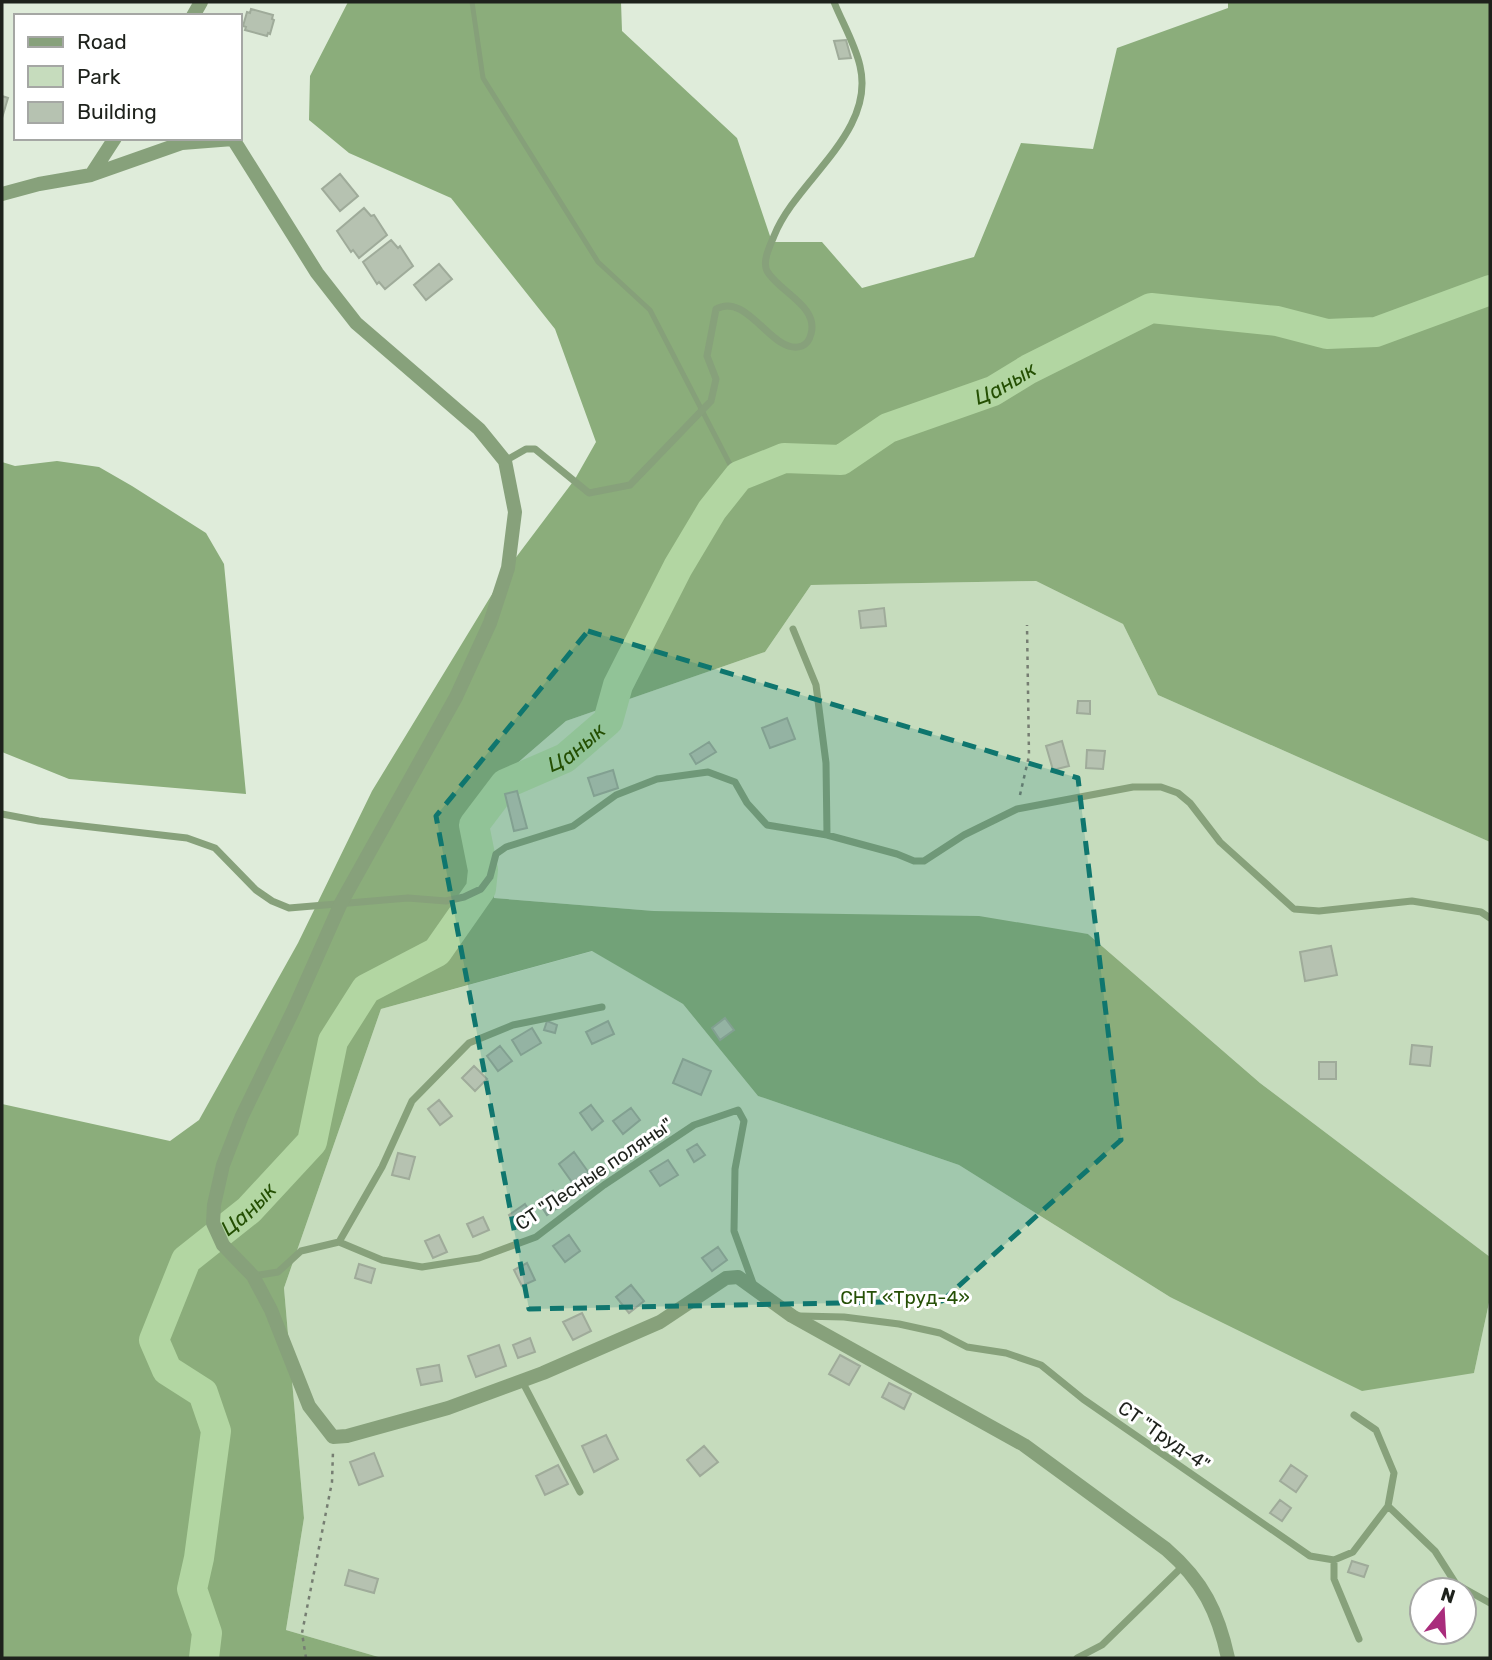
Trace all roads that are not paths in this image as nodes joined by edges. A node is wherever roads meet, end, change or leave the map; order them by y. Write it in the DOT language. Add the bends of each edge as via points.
graph roads {
  1 [pos="834,2"];
  2 [pos="114,140"];
  3 [pos="220,140"];
  4 [pos="233,140"];
  5 [pos="91,175"];
  6 [pos="2,194"];
  7 [pos="505,461"];
  8 [pos="793,629"];
  9 [pos="2,814"];
  10 [pos="827,835"];
  11 [pos="341,903"];
  12 [pos="1490,918"];
  13 [pos="602,1007"];
  14 [pos="339,1242"];
  15 [pos="253,1276"];
  16 [pos="755,1290"];
  17 [pos="792,1316"];
  18 [pos="522,1380"];
  19 [pos="1354,1415"];
  20 [pos="580,1492"];
  21 [pos="1388,1506"];
  22 [pos="1334,1560"];
  23 [pos="1184,1565"];
  24 [pos="1490,1603"];
  25 [pos="1359,1639"];
  26 [pos="1077,1658"];
  27 [pos="1228,1658"];
  1 -- 7 [label="lane" via="861,66 861,100 846,135 780,222 765,260 767,271 808,312 813,327 810,339 802,346 791,346 735,305 716,309 707,356 716,379 711,401 630,485 589,493 535,449"];
  2 -- 5 [label="street"];
  3 -- 5 [label="street" via="182,143"];
  4 -- 7 [label="street" via="317,273 356,323 479,429"];
  5 -- 6 [label="street"];
  7 -- 11 [label="street" via="514,512 508,568 490,623 456,697"];
  8 -- 10 [label="lane" via="816,685 826,763"];
  9 -- 11 [label="lane" via="187,838 215,848 272,901 289,908"];
  10 -- 11 [label="lane" via="767,825 735,782 708,772 657,779 616,795 573,826 506,847 496,854 490,877 481,889 464,897"];
  10 -- 12 [label="lane" via="924,862 964,835 1017,809 1133,787 1161,788 1190,803 1220,842 1294,909 1319,911 1412,901 1481,912"];
  11 -- 15 [label="street" via="223,1164 213,1223 223,1245"];
  13 -- 14 [label="lane" via="513,1025 469,1043 412,1101 382,1167"];
  14 -- 15 [label="lane" via="302,1251 278,1272"];
  14 -- 16 [label="lane, СТ \"Лесные поляны\"" via="382,1260 422,1267 480,1258 536,1237 694,1125 738,1110 744,1121 735,1169 734,1231"];
  15 -- 18 [label="street" via="309,1406 333,1437 448,1408"];
  16 -- 17 [label="street"];
  16 -- 18 [label="street" via="738,1277 726,1278 660,1322"];
  17 -- 22 [label="lane, СТ \"Труд-4\"" via="899,1324 1041,1365 1310,1556"];
  17 -- 23 [label="street" via="1024,1445"];
  18 -- 20 [label="lane"];
  19 -- 21 [label="lane" via="1376,1430 1394,1474"];
  21 -- 22 [label="lane" via="1353,1552"];
  21 -- 24 [label="lane" via="1434,1551 1456,1584"];
  22 -- 25 [label="lane" via="1334,1579"];
  23 -- 26 [label="lane" via="1101,1645"];
  23 -- 27 [label="street" via="1203,1588 1221,1626"];
}
